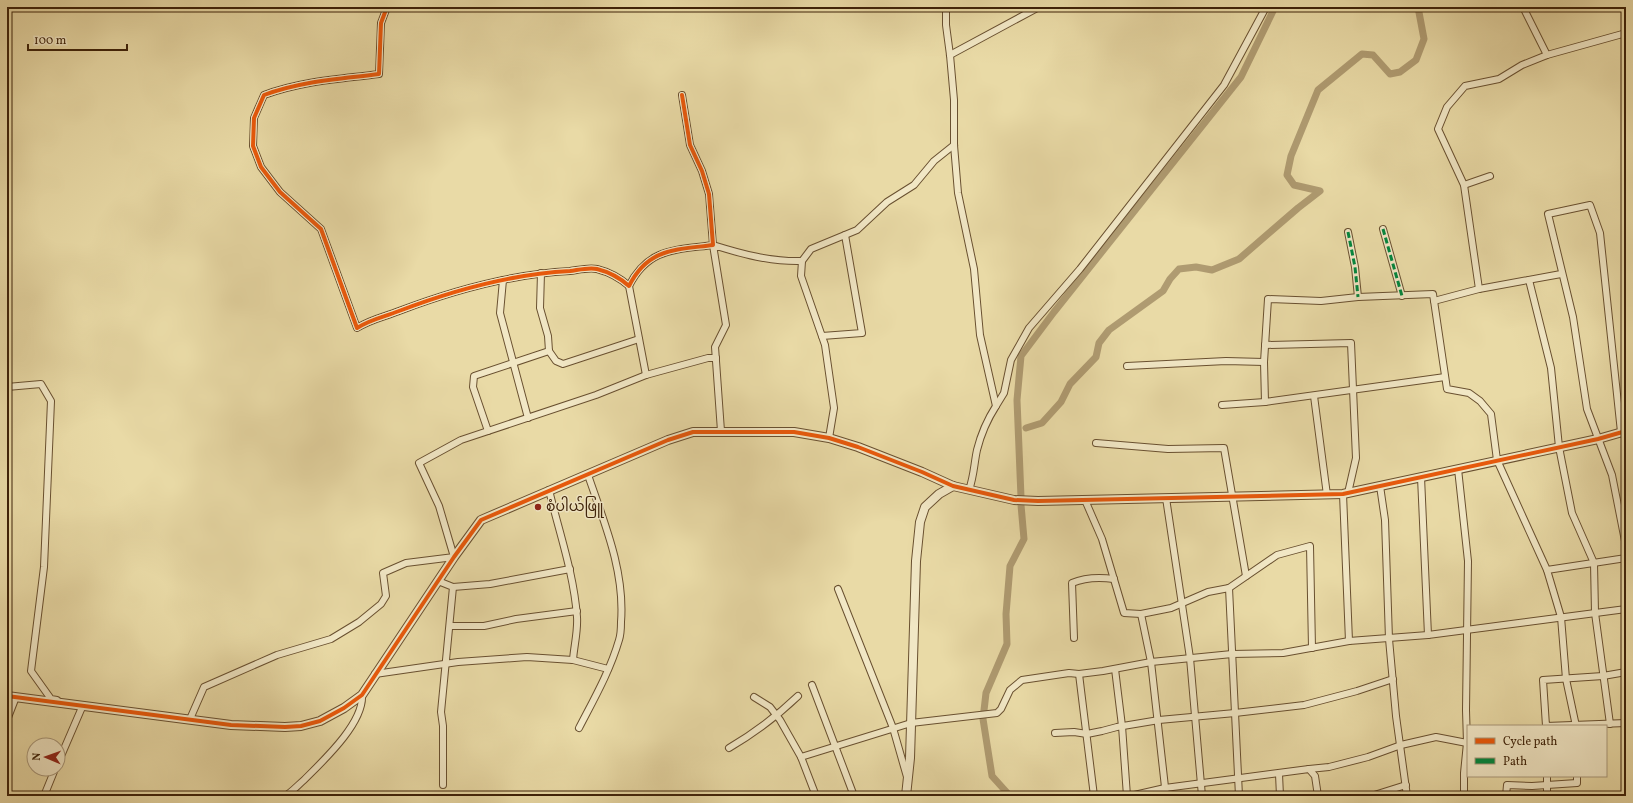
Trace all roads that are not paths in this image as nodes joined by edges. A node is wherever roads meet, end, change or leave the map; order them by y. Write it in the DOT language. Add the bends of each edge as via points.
graph roads {
  1 [pos="387,7"];
  2 [pos="946,7"];
  3 [pos="1039,7"];
  4 [pos="1266,7"];
  5 [pos="1523,7"];
  6 [pos="1626,33"];
  7 [pos="950,55"];
  8 [pos="1547,55"];
  9 [pos="682,95"];
  10 [pos="954,145"];
  11 [pos="1490,176"];
  12 [pos="1464,185"];
  13 [pos="1383,229"];
  14 [pos="1348,232"];
  15 [pos="845,235"];
  16 [pos="713,245"];
  17 [pos="802,261"];
  18 [pos="541,273"];
  19 [pos="1561,274"];
  20 [pos="503,280"];
  21 [pos="1529,280"];
  22 [pos="629,286"];
  23 [pos="1479,289"];
  24 [pos="1402,296"];
  25 [pos="1358,297"];
  26 [pos="1434,301"];
  27 [pos="822,336"];
  28 [pos="639,339"];
  29 [pos="1265,345"];
  30 [pos="549,351"];
  31 [pos="716,358"];
  32 [pos="1264,362"];
  33 [pos="512,363"];
  34 [pos="1127,366"];
  35 [pos="646,375"];
  36 [pos="1445,377"];
  37 [pos="7,387"];
  38 [pos="1353,389"];
  39 [pos="1314,396"];
  40 [pos="1265,402"];
  41 [pos="1222,405"];
  42 [pos="996,406"];
  43 [pos="528,418"];
  44 [pos="488,431"];
  45 [pos="721,431"];
  46 [pos="1623,432"];
  47 [pos="829,438"];
  48 [pos="1598,439"];
  49 [pos="1096,443"];
  50 [pos="1559,447"];
  51 [pos="1498,460"];
  52 [pos="1458,469"];
  53 [pos="588,475"];
  54 [pos="1421,477"];
  55 [pos="953,486"];
  56 [pos="1380,486"];
  57 [pos="549,490"];
  58 [pos="968,490"];
  59 [pos="1346,494"];
  60 [pos="1327,495"];
  61 [pos="1232,496"];
  62 [pos="1166,498"];
  63 [pos="1085,500"];
  64 [pos="1626,546"];
  65 [pos="454,557"];
  66 [pos="1626,558"];
  67 [pos="1594,563"];
  68 [pos="570,569"];
  69 [pos="1547,570"];
  70 [pos="1246,576"];
  71 [pos="1114,579"];
  72 [pos="438,581"];
  73 [pos="453,587"];
  74 [pos="1229,588"];
  75 [pos="838,589"];
  76 [pos="1182,603"];
  77 [pos="1626,609"];
  78 [pos="577,611"];
  79 [pos="1596,613"];
  80 [pos="1141,614"];
  81 [pos="1561,617"];
  82 [pos="450,626"];
  83 [pos="1468,630"];
  84 [pos="1428,635"];
  85 [pos="1074,638"];
  86 [pos="1389,638"];
  87 [pos="1349,641"];
  88 [pos="1312,648"];
  89 [pos="1232,654"];
  90 [pos="1190,658"];
  91 [pos="572,660"];
  92 [pos="1152,662"];
  93 [pos="446,664"];
  94 [pos="608,669"];
  95 [pos="1115,669"];
  96 [pos="1626,672"];
  97 [pos="375,674"];
  98 [pos="1079,674"];
  99 [pos="1603,676"];
  100 [pos="1393,679"];
  101 [pos="1566,679"];
  102 [pos="812,685"];
  103 [pos="362,695"];
  104 [pos="7,696"];
  105 [pos="798,696"];
  106 [pos="16,697"];
  107 [pos="754,697"];
  108 [pos="83,705"];
  109 [pos="1235,714"];
  110 [pos="777,716"];
  111 [pos="1196,716"];
  112 [pos="190,719"];
  113 [pos="7,720"];
  114 [pos="1159,720"];
  115 [pos="911,723"];
  116 [pos="1626,723"];
  117 [pos="1610,724"];
  118 [pos="1546,725"];
  119 [pos="1576,725"];
  120 [pos="1593,725"];
  121 [pos="1122,726"];
  122 [pos="579,728"];
  123 [pos="893,728"];
  124 [pos="1055,733"];
  125 [pos="1087,734"];
  126 [pos="1467,743"];
  127 [pos="66,744"];
  128 [pos="1401,745"];
  129 [pos="836,746"];
  130 [pos="729,748"];
  131 [pos="801,757"];
  132 [pos="1309,769"];
  133 [pos="1279,774"];
  134 [pos="52,777"];
  135 [pos="1547,777"];
  136 [pos="1577,777"];
  137 [pos="1237,779"];
  138 [pos="908,781"];
  139 [pos="1200,784"];
  140 [pos="1548,784"];
  141 [pos="443,785"];
  142 [pos="1406,785"];
  143 [pos="1165,788"];
  144 [pos="44,796"];
  145 [pos="285,796"];
  146 [pos="816,796"];
  147 [pos="854,796"];
  148 [pos="906,796"];
  149 [pos="1094,796"];
  150 [pos="1128,796"];
  151 [pos="1166,796"];
  152 [pos="1202,796"];
  153 [pos="1239,796"];
  154 [pos="1280,796"];
  155 [pos="1318,796"];
  156 [pos="1371,796"];
  157 [pos="1407,796"];
  158 [pos="1464,796"];
  159 [pos="1506,796"];
  160 [pos="1547,796"];
  1 -- 20 [label="street" via="381,23 379,74 304,84 264,95 254,118 253,146 262,167 280,192 321,229 357,328 370,320 429,300"];
  2 -- 7 [label="street"];
  3 -- 7 [label="street"];
  4 -- 42 [label="street" via="1224,85 1080,269 1030,328 1011,360 1004,393"];
  5 -- 8 [label="street"];
  6 -- 8 [label="street"];
  7 -- 10 [label="street"];
  8 -- 12 [label="street" via="1522,65 1499,79 1465,86 1447,107 1438,129"];
  9 -- 16 [label="street" via="690,145 709,194"];
  10 -- 15 [label="street" via="934,161 914,185 886,202 857,230"];
  10 -- 42 [label="street" via="958,193 974,269 980,335"];
  11 -- 12 [label="street"];
  12 -- 23 [label="street"];
  13 -- 24 [label="street"];
  14 -- 25 [label="street" via="1356,267"];
  15 -- 17 [label="street" via="811,249"];
  15 -- 27 [label="street" via="862,333"];
  16 -- 17 [label="street" via="749,256"];
  16 -- 22 [label="street" via="655,256 643,264"];
  16 -- 31 [label="street" via="726,325 715,347"];
  17 -- 27 [label="street" via="801,276"];
  18 -- 20 [label="street"];
  18 -- 22 [label="street" via="596,269 620,278"];
  18 -- 30 [label="street" via="540,308 548,336"];
  19 -- 21 [label="street"];
  19 -- 46 [label="street" via="1548,214 1590,205 1600,233"];
  19 -- 48 [label="street" via="1572,317 1587,409"];
  20 -- 33 [label="street" via="500,313"];
  21 -- 23 [label="street"];
  21 -- 50 [label="street" via="1551,368"];
  22 -- 28 [label="street"];
  23 -- 26 [label="street"];
  24 -- 25 [label="street"];
  24 -- 26 [label="street" via="1433,294"];
  25 -- 29 [label="street" via="1321,301 1268,298"];
  26 -- 36 [label="street"];
  27 -- 47 [label="street" via="834,408"];
  28 -- 30 [label="street" via="563,364 556,361"];
  28 -- 35 [label="street"];
  29 -- 32 [label="street"];
  29 -- 38 [label="street" via="1351,343"];
  30 -- 33 [label="street"];
  31 -- 35 [label="street"];
  31 -- 45 [label="street"];
  32 -- 34 [label="street" via="1226,361"];
  32 -- 40 [label="street"];
  33 -- 43 [label="street"];
  33 -- 44 [label="street" via="474,376 473,387"];
  35 -- 43 [label="street"];
  36 -- 38 [label="street"];
  36 -- 51 [label="street" via="1447,389 1468,393 1480,401 1490,414"];
  37 -- 108 [label="street" via="41,384 51,401 44,567 31,671 51,699"];
  38 -- 39 [label="street"];
  38 -- 59 [label="street" via="1356,458"];
  39 -- 40 [label="street"];
  39 -- 60 [label="street"];
  40 -- 41 [label="street"];
  42 -- 58 [label="street" via="985,424"];
  43 -- 44 [label="street"];
  44 -- 65 [label="street" via="461,440 419,462 439,506"];
  45 -- 47 [label="street" via="794,432"];
  45 -- 53 [label="street" via="693,432 668,440"];
  46 -- 48 [label="street"];
  47 -- 55 [label="street" via="858,447"];
  48 -- 50 [label="street"];
  48 -- 64 [label="street" via="1612,475"];
  49 -- 61 [label="street" via="1168,449 1224,448"];
  50 -- 51 [label="street"];
  50 -- 67 [label="street" via="1572,513"];
  51 -- 52 [label="street"];
  51 -- 69 [label="street"];
  52 -- 54 [label="street"];
  52 -- 83 [label="street" via="1468,561"];
  53 -- 57 [label="street"];
  53 -- 94 [label="street" via="606,526 618,572 622,607 620,638"];
  54 -- 56 [label="street"];
  54 -- 84 [label="street"];
  55 -- 58 [label="street"];
  55 -- 115 [label="street" via="925,507 920,522 916,561"];
  56 -- 59 [label="street"];
  56 -- 86 [label="street" via="1385,520"];
  57 -- 65 [label="street" via="481,520"];
  57 -- 68 [label="street"];
  58 -- 63 [label="street" via="1014,500"];
  59 -- 60 [label="street"];
  59 -- 87 [label="street"];
  60 -- 61 [label="street"];
  61 -- 62 [label="street"];
  61 -- 70 [label="street"];
  62 -- 63 [label="street"];
  62 -- 76 [label="street"];
  63 -- 71 [label="street" via="1102,539"];
  65 -- 72 [label="street"];
  65 -- 112 [label="street" via="406,563 383,574 386,596 381,604 359,622 331,639 277,655 204,687"];
  66 -- 67 [label="street"];
  67 -- 69 [label="street"];
  67 -- 79 [label="street"];
  68 -- 73 [label="street" via="490,584"];
  68 -- 78 [label="street"];
  69 -- 81 [label="street"];
  70 -- 74 [label="street"];
  70 -- 88 [label="street" via="1277,555 1310,546"];
  71 -- 80 [label="street" via="1124,613"];
  71 -- 85 [label="street" via="1084,578 1072,583"];
  72 -- 73 [label="street"];
  72 -- 97 [label="street"];
  73 -- 82 [label="street"];
  74 -- 76 [label="street" via="1208,592"];
  74 -- 89 [label="street"];
  75 -- 123 [label="street"];
  76 -- 80 [label="street"];
  76 -- 90 [label="street"];
  77 -- 79 [label="street"];
  78 -- 82 [label="street" via="484,626"];
  78 -- 91 [label="street"];
  79 -- 81 [label="street"];
  79 -- 99 [label="street"];
  80 -- 92 [label="street"];
  81 -- 83 [label="street"];
  81 -- 101 [label="street"];
  82 -- 93 [label="street"];
  83 -- 84 [label="street"];
  83 -- 126 [label="street"];
  84 -- 86 [label="street"];
  86 -- 87 [label="street"];
  86 -- 100 [label="street"];
  87 -- 88 [label="street"];
  88 -- 89 [label="street" via="1283,653"];
  89 -- 90 [label="street"];
  89 -- 109 [label="street"];
  90 -- 92 [label="street"];
  90 -- 111 [label="street"];
  91 -- 93 [label="street" via="527,657"];
  91 -- 94 [label="street"];
  92 -- 95 [label="street"];
  92 -- 114 [label="street"];
  93 -- 97 [label="street"];
  93 -- 141 [label="street" via="441,712"];
  94 -- 122 [label="street"];
  95 -- 98 [label="street"];
  95 -- 121 [label="street"];
  96 -- 99 [label="street"];
  97 -- 103 [label="street"];
  98 -- 115 [label="street" via="1069,673 1022,680 1010,690 997,713"];
  98 -- 125 [label="street"];
  99 -- 101 [label="street"];
  99 -- 117 [label="street"];
  100 -- 109 [label="street" via="1304,705"];
  100 -- 128 [label="street"];
  101 -- 118 [label="street" via="1543,680"];
  101 -- 119 [label="street"];
  102 -- 129 [label="street"];
  103 -- 112 [label="street" via="320,721 301,726 231,725"];
  103 -- 145 [label="street" via="356,718 345,736 312,772"];
  104 -- 106 [label="street"];
  105 -- 110 [label="street"];
  106 -- 108 [label="street"];
  106 -- 113 [label="street"];
  107 -- 110 [label="street" via="770,707"];
  108 -- 112 [label="street"];
  108 -- 127 [label="street"];
  109 -- 111 [label="street"];
  109 -- 137 [label="street"];
  110 -- 130 [label="street"];
  110 -- 131 [label="street"];
  111 -- 114 [label="street"];
  111 -- 139 [label="street"];
  114 -- 121 [label="street"];
  114 -- 143 [label="street"];
  115 -- 123 [label="street"];
  115 -- 138 [label="street"];
  116 -- 117 [label="street"];
  117 -- 120 [label="street"];
  121 -- 125 [label="street"];
  121 -- 150 [label="street"];
  123 -- 129 [label="street"];
  123 -- 138 [label="street"];
  124 -- 125 [label="street"];
  125 -- 149 [label="street"];
  126 -- 128 [label="street" via="1436,737"];
  126 -- 158 [label="street"];
  128 -- 132 [label="street" via="1368,757 1329,767"];
  128 -- 142 [label="street"];
  129 -- 131 [label="street"];
  129 -- 147 [label="street"];
  131 -- 146 [label="street"];
  132 -- 133 [label="street"];
  132 -- 155 [label="street" via="1315,776"];
  133 -- 137 [label="street"];
  133 -- 154 [label="street"];
  134 -- 144 [label="street"];
  135 -- 140 [label="street"];
  136 -- 140 [label="street" via="1577,783"];
  137 -- 139 [label="street"];
  137 -- 153 [label="street"];
  138 -- 148 [label="street"];
  139 -- 143 [label="street"];
  139 -- 152 [label="street"];
  140 -- 159 [label="street" via="1507,785"];
  140 -- 160 [label="street"];
  142 -- 156 [label="street"];
  142 -- 157 [label="street"];
  143 -- 150 [label="street"];
  143 -- 151 [label="street"];
}
